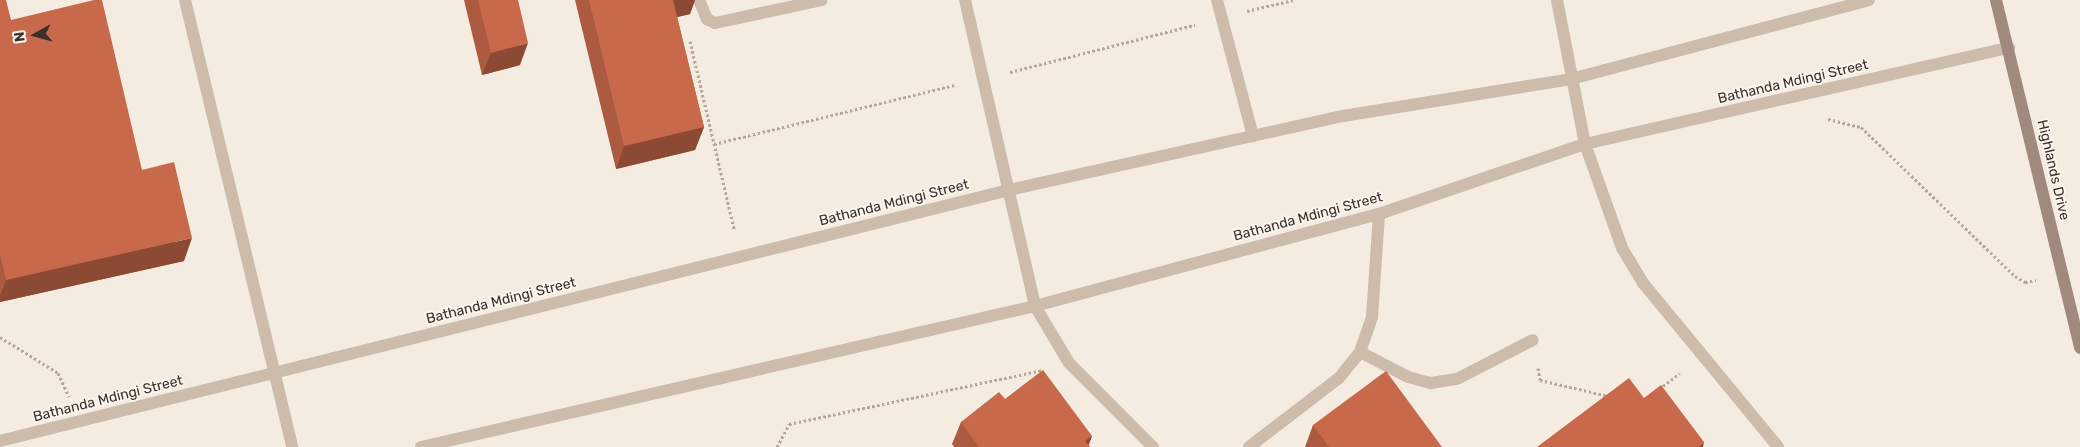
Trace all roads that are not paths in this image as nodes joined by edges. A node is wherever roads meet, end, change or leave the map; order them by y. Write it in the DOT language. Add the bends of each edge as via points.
graph roads {
  1 [pos="185,0"];
  2 [pos="698,0"];
  3 [pos="822,0"];
  4 [pos="965,0"];
  5 [pos="1217,0"];
  6 [pos="1557,0"];
  7 [pos="1870,0"];
  8 [pos="1996,0"];
  9 [pos="2008,48"];
  10 [pos="1571,79"];
  11 [pos="1253,136"];
  12 [pos="1585,144"];
  13 [pos="1010,190"];
  14 [pos="1379,214"];
  15 [pos="1035,306"];
  16 [pos="1533,340"];
  17 [pos="2080,348"];
  18 [pos="1360,352"];
  19 [pos="274,373"];
  20 [pos="0,441"];
  21 [pos="292,447"];
  22 [pos="421,447"];
  23 [pos="1153,447"];
  24 [pos="1249,447"];
  25 [pos="1778,447"];
  1 -- 19 [label="street"];
  2 -- 3 [label="street" via="707,19 729,22"];
  4 -- 13 [label="street"];
  5 -- 11 [label="street"];
  6 -- 10 [label="street"];
  7 -- 10 [label="street, Bathanda Mdingi Street"];
  8 -- 9 [label="main road, Highlands Drive"];
  9 -- 12 [label="street, Bathanda Mdingi Street"];
  9 -- 17 [label="main road, Highlands Drive"];
  10 -- 11 [label="street, Bathanda Mdingi Street" via="1343,116"];
  10 -- 12 [label="street"];
  11 -- 13 [label="street, Bathanda Mdingi Street"];
  12 -- 14 [label="street, Bathanda Mdingi Street"];
  12 -- 25 [label="street" via="1622,248 1643,283"];
  13 -- 15 [label="street"];
  13 -- 19 [label="street, Bathanda Mdingi Street"];
  14 -- 15 [label="street, Bathanda Mdingi Street"];
  14 -- 18 [label="street" via="1372,317"];
  15 -- 22 [label="street, Bathanda Mdingi Street"];
  15 -- 23 [label="street" via="1069,363"];
  16 -- 18 [label="street" via="1457,380 1431,383 1408,378"];
  18 -- 24 [label="street" via="1339,378"];
  19 -- 20 [label="street, Bathanda Mdingi Street"];
  19 -- 21 [label="street"];
}
